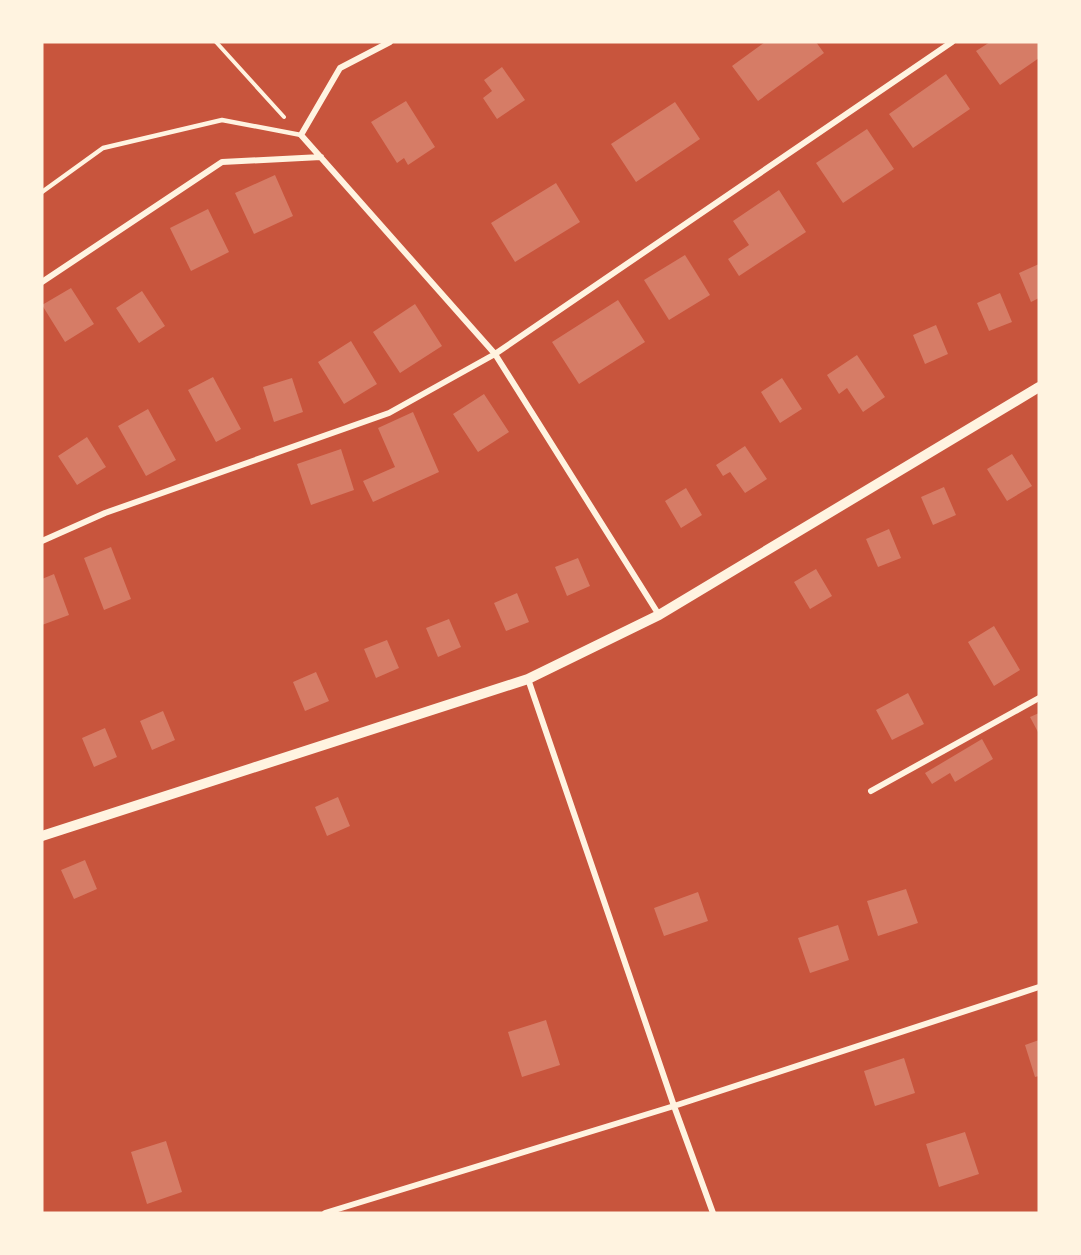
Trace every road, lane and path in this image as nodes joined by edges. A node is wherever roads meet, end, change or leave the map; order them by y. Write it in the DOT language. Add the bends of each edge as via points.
graph roads {
  1 [pos="216,42"];
  2 [pos="390,42"];
  3 [pos="952,42"];
  4 [pos="301,135"];
  5 [pos="321,157"];
  6 [pos="42,192"];
  7 [pos="42,282"];
  8 [pos="495,354"];
  9 [pos="1039,387"];
  10 [pos="42,542"];
  11 [pos="658,615"];
  12 [pos="528,679"];
  13 [pos="1039,698"];
  14 [pos="871,791"];
  15 [pos="42,836"];
  16 [pos="1039,987"];
  17 [pos="674,1106"];
  18 [pos="326,1213"];
  19 [pos="713,1213"];
  1 -- 4 [label="path"];
  2 -- 4 [label="street" via="340,68"];
  3 -- 8 [label="street"];
  4 -- 5 [label="street"];
  4 -- 6 [label="lane" via="222,120 103,148"];
  5 -- 7 [label="street" via="222,162"];
  5 -- 8 [label="street"];
  8 -- 10 [label="street" via="389,413 105,513"];
  8 -- 11 [label="street"];
  9 -- 11 [label="street"];
  11 -- 12 [label="street"];
  12 -- 15 [label="street"];
  12 -- 17 [label="street"];
  13 -- 14 [label="street"];
  16 -- 17 [label="street"];
  17 -- 18 [label="street"];
  17 -- 19 [label="street"];
}
